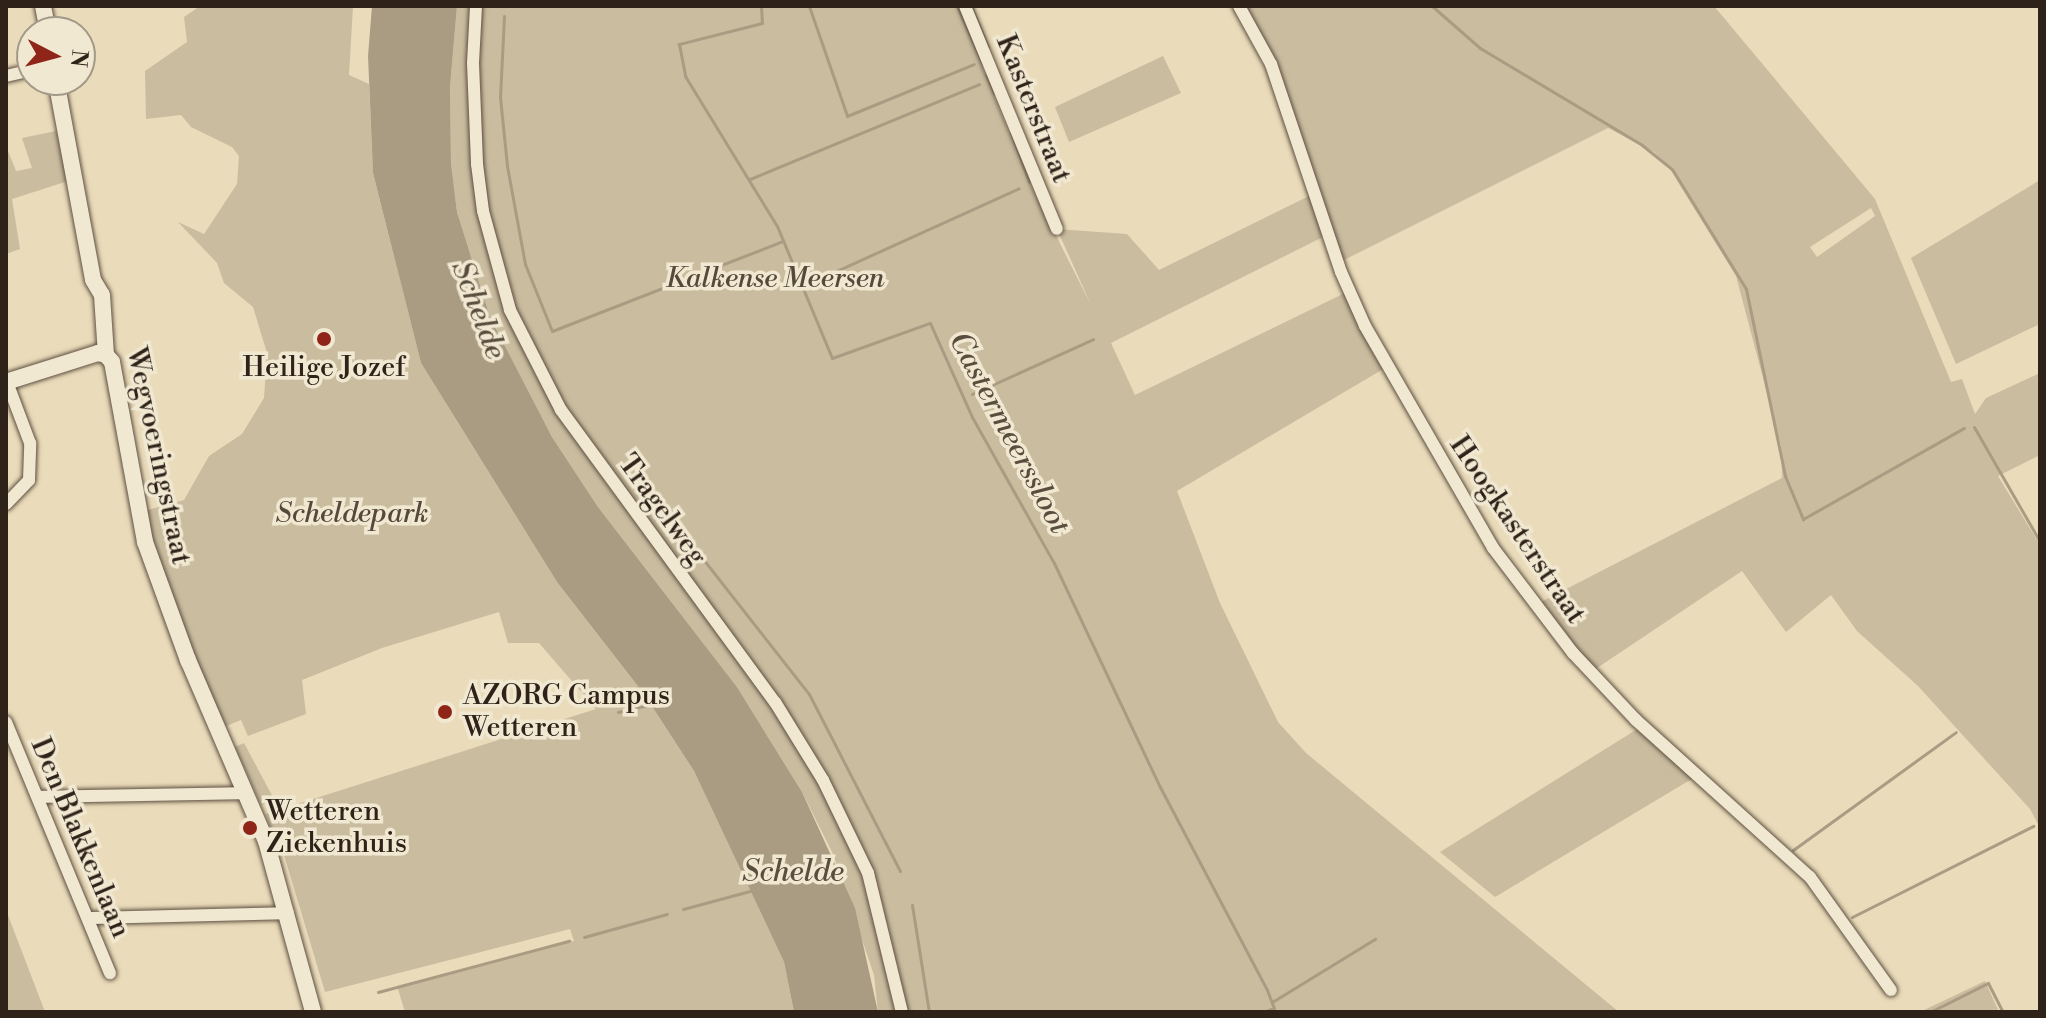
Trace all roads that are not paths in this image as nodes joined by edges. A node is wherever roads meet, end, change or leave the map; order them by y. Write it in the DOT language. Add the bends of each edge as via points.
graph roads {
  1 [pos="476,6"];
  2 [pos="965,6"];
  3 [pos="1239,6"];
  4 [pos="59,96"];
  5 [pos="1057,229"];
  6 [pos="106,355"];
  7 [pos="6,382"];
  8 [pos="6,504"];
  9 [pos="6,722"];
  10 [pos="247,793"];
  11 [pos="39,797"];
  12 [pos="288,913"];
  13 [pos="88,918"];
  14 [pos="110,973"];
  15 [pos="1891,990"];
  16 [pos="313,1012"];
  17 [pos="902,1012"];
  1 -- 17 [label="street, Tragelweg" via="477,164 483,211 510,310 567,419 775,702 823,780 868,873"];
  2 -- 5 [label="street, Kasterstraat"];
  3 -- 15 [label="street, Hoogkasterstraat" via="1271,64 1341,272 1365,326 1493,548 1573,653 1636,720 1810,877"];
  4 -- 6 [label="main road, Wegvoeringstraat" via="93,280 102,295"];
  6 -- 7 [label="main road"];
  6 -- 10 [label="main road, Wegvoeringstraat" via="112,362 145,542 161,595"];
  7 -- 8 [label="street" via="30,443 29,480"];
  9 -- 11 [label="street, Den Blakkenlaan"];
  10 -- 11 [label="street"];
  10 -- 12 [label="main road, Wegvoeringstraat"];
  11 -- 13 [label="street, Den Blakkenlaan"];
  12 -- 13 [label="street"];
  12 -- 16 [label="main road, Wegvoeringstraat"];
  13 -- 14 [label="street, Den Blakkenlaan"];
}
